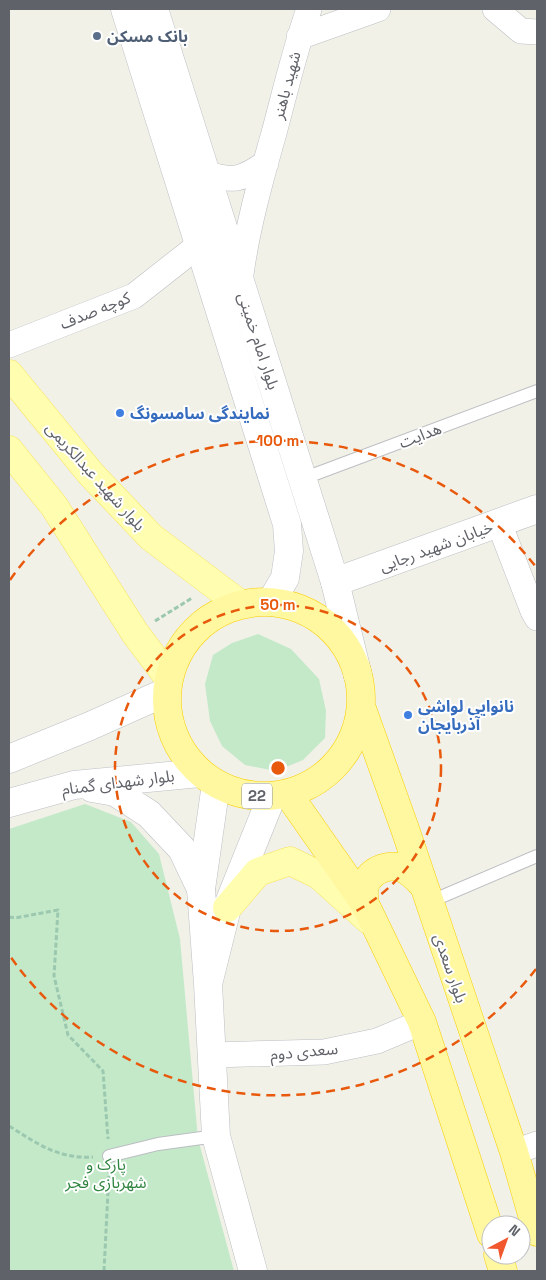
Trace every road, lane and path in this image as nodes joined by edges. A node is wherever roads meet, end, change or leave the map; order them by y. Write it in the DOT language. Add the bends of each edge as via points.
graph roads {
  1 [pos="125,9"];
  2 [pos="154,9"];
  3 [pos="309,9"];
  4 [pos="378,9"];
  5 [pos="494,9"];
  6 [pos="537,32"];
  7 [pos="299,37"];
  8 [pos="266,163"];
  9 [pos="209,185"];
  10 [pos="187,205"];
  11 [pos="202,255"];
  12 [pos="232,256"];
  13 [pos="240,282"];
  14 [pos="9,345"];
  15 [pos="9,374"];
  16 [pos="537,391"];
  17 [pos="10,455"];
  18 [pos="302,479"];
  19 [pos="537,509"];
  20 [pos="499,523"];
  21 [pos="335,582"];
  22 [pos="214,584"];
  23 [pos="271,602"];
  24 [pos="240,604"];
  25 [pos="537,618"];
  26 [pos="135,633"];
  27 [pos="358,676"];
  28 [pos="168,685"];
  29 [pos="361,706"];
  30 [pos="9,759"];
  31 [pos="208,778"];
  32 [pos="74,786"];
  33 [pos="280,795"];
  34 [pos="9,803"];
  35 [pos="537,856"];
  36 [pos="201,889"];
  37 [pos="426,894"];
  38 [pos="365,904"];
  39 [pos="227,908"];
  40 [pos="9,917"];
  41 [pos="378,929"];
  42 [pos="208,984"];
  43 [pos="422,1022"];
  44 [pos="212,1055"];
  45 [pos="9,1126"];
  46 [pos="216,1136"];
  47 [pos="526,1148"];
  48 [pos="109,1156"];
  49 [pos="485,1215"];
  50 [pos="537,1232"];
  51 [pos="104,1271"];
  52 [pos="253,1271"];
  1 -- 10 [label="main road, بلوار امام خمینی"];
  2 -- 9 [label="main road, بلوار امام خمینی"];
  3 -- 7 [label="street, شهید باهنر"];
  4 -- 7 [label="street"];
  5 -- 6 [label="street" via="521,31"];
  7 -- 8 [label="street, شهید باهنر"];
  8 -- 9 [label="street" via="248,175 235,179 220,178"];
  8 -- 13 [label="street, شهید باهنر" via="243,255"];
  9 -- 10 [label="main road"];
  9 -- 12 [label="main road, بلوار امام خمینی"];
  10 -- 11 [label="main road, بلوار امام خمینی"];
  11 -- 12 [label="main road"];
  11 -- 14 [label="street, کوچه صدف" via="134,296"];
  11 -- 23 [label="main road, بلوار امام خمینی" via="287,524 289,551 285,578"];
  12 -- 13 [label="main road, بلوار امام خمینی"];
  13 -- 18 [label="main road, بلوار امام خمینی"];
  15 -- 22 [label="main road, بلوار شهید عبدالکریمی" via="91,474 151,537"];
  16 -- 18 [label="lane, هدایت"];
  17 -- 26 [label="main road" via="54,506"];
  18 -- 21 [label="main road, بلوار امام خمینی"];
  19 -- 20 [label="main road, خیابان شهید رجایی"];
  20 -- 21 [label="main road, خیابان شهید رجایی"];
  20 -- 25 [label="street"];
  21 -- 27 [label="main road, بلوار امام خمینی"];
  22 -- 24 [label="main road, بلوار شهید عبدالکریمی"];
  22 -- 26 [label="path"];
  23 -- 24 [label="highway, 22"];
  23 -- 27 [label="highway, 22" via="300,609 326,625 346,648"];
  24 -- 28 [label="highway, 22" via="216,614 194,631 178,652"];
  26 -- 28 [label="main road"];
  27 -- 29 [label="highway, 22"];
  28 -- 30 [label="main road"];
  28 -- 31 [label="highway, 22" via="169,722 180,750"];
  29 -- 33 [label="highway, 22" via="355,736 339,762 316,782"];
  29 -- 37 [label="highway, بلوار سعدی / 22"];
  31 -- 32 [label="main road, بلوار شهدای گمنام"];
  31 -- 33 [label="highway, 22" via="233,792 253,796"];
  31 -- 36 [label="main road"];
  32 -- 34 [label="main road, بلوار شهدای گمنام"];
  32 -- 36 [label="main road" via="115,792 149,814 182,849"];
  33 -- 38 [label="highway, 22"];
  33 -- 39 [label="main road"];
  35 -- 37 [label="lane"];
  36 -- 42 [label="main road"];
  37 -- 38 [label="highway" via="405,870 386,867 378,870 366,884"];
  37 -- 47 [label="highway, بلوار سعدی / 22"];
  38 -- 41 [label="highway, 22"];
  39 -- 41 [label="main road" via="258,872 290,861 319,875"];
  39 -- 42 [label="main road"];
  40 -- 48 [label="path" via="58,910 54,976 68,1035 103,1071"];
  41 -- 43 [label="highway, 22"];
  42 -- 44 [label="main road"];
  43 -- 44 [label="street, سعدی دوم" via="377,1041 324,1052"];
  43 -- 49 [label="highway, 22"];
  44 -- 46 [label="main road"];
  45 -- 48 [label="path" via="52,1152 82,1158"];
  46 -- 48 [label="lane" via="158,1144"];
  46 -- 52 [label="main road"];
  47 -- 50 [label="highway, بلوار سعدی / 22"];
  48 -- 51 [label="path"];
}
